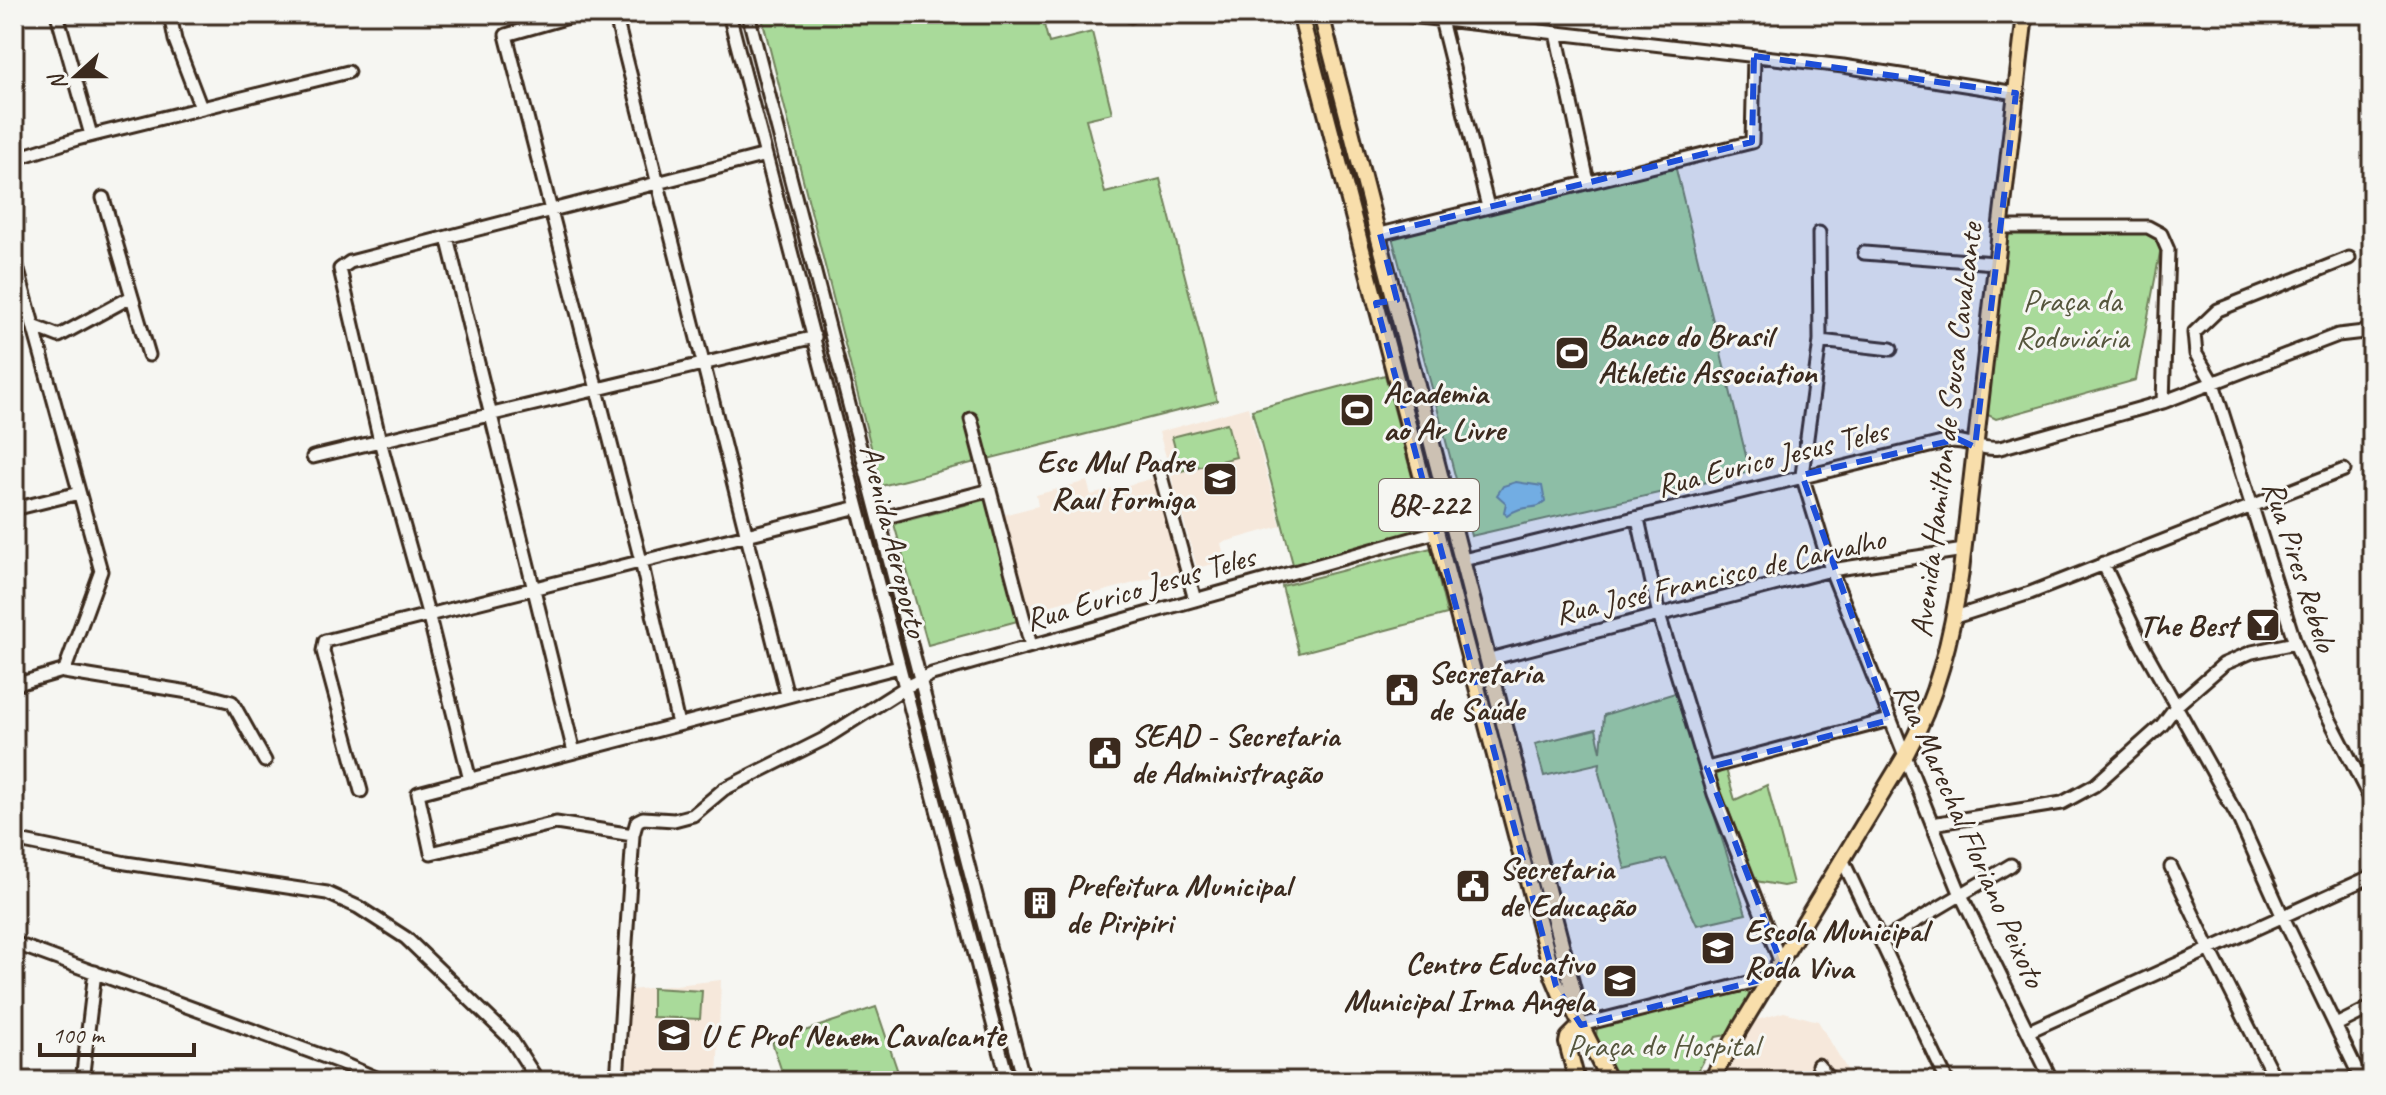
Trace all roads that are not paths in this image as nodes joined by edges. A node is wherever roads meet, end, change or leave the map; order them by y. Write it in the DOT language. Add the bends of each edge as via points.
graph roads {
  1 [pos="57,14"];
  2 [pos="170,14"];
  3 [pos="579,14"];
  4 [pos="615,14"];
  5 [pos="729,14"];
  6 [pos="748,14"];
  7 [pos="1300,14"];
  8 [pos="1321,14"];
  9 [pos="1393,14"];
  10 [pos="2025,14"];
  11 [pos="1441,20"];
  12 [pos="1556,33"];
  13 [pos="1754,56"];
  14 [pos="348,72"];
  15 [pos="2016,93"];
  16 [pos="201,108"];
  17 [pos="91,135"];
  18 [pos="766,155"];
  19 [pos="14,159"];
  20 [pos="1588,182"];
  21 [pos="656,183"];
  22 [pos="103,198"];
  23 [pos="1488,207"];
  24 [pos="552,210"];
  25 [pos="2002,227"];
  26 [pos="1819,233"];
  27 [pos="1380,234"];
  28 [pos="447,237"];
  29 [pos="1864,253"];
  30 [pos="14,256"];
  31 [pos="2349,258"];
  32 [pos="1995,263"];
  33 [pos="131,297"];
  34 [pos="1397,300"];
  35 [pos="1376,303"];
  36 [pos="33,326"];
  37 [pos="2364,332"];
  38 [pos="815,337"];
  39 [pos="1820,341"];
  40 [pos="1891,349"];
  41 [pos="149,355"];
  42 [pos="703,364"];
  43 [pos="2213,383"];
  44 [pos="597,389"];
  45 [pos="2163,402"];
  46 [pos="492,414"];
  47 [pos="971,419"];
  48 [pos="380,441"];
  49 [pos="1975,447"];
  50 [pos="313,457"];
  51 [pos="1159,469"];
  52 [pos="2344,470"];
  53 [pos="1802,475"];
  54 [pos="990,490"];
  55 [pos="79,493"];
  56 [pos="2253,504"];
  57 [pos="858,507"];
  58 [pos="14,509"];
  59 [pos="879,519"];
  60 [pos="1638,519"];
  61 [pos="1436,532"];
  62 [pos="746,535"];
  63 [pos="1964,550"];
  64 [pos="1463,560"];
  65 [pos="641,561"];
  66 [pos="2103,563"];
  67 [pos="1831,570"];
  68 [pos="533,588"];
  69 [pos="1195,600"];
  70 [pos="428,613"];
  71 [pos="1659,615"];
  72 [pos="1955,617"];
  73 [pos="2295,643"];
  74 [pos="1031,646"];
  75 [pos="1490,659"];
  76 [pos="899,667"];
  77 [pos="65,671"];
  78 [pos="921,679"];
  79 [pos="14,685"];
  80 [pos="906,687"];
  81 [pos="787,695"];
  82 [pos="2177,705"];
  83 [pos="1889,720"];
  84 [pos="678,724"];
  85 [pos="574,752"];
  86 [pos="1905,756"];
  87 [pos="265,761"];
  88 [pos="1707,768"];
  89 [pos="470,780"];
  90 [pos="361,791"];
  91 [pos="2372,802"];
  92 [pos="1932,824"];
  93 [pos="633,835"];
  94 [pos="14,840"];
  95 [pos="1843,861"];
  96 [pos="2011,865"];
  97 [pos="2171,867"];
  98 [pos="2372,876"];
  99 [pos="1961,895"];
  100 [pos="2282,915"];
  101 [pos="1881,942"];
  102 [pos="14,943"];
  103 [pos="2209,948"];
  104 [pos="1781,963"];
  105 [pos="95,972"];
  106 [pos="1772,977"];
  107 [pos="1568,997"];
  108 [pos="2372,1007"];
  109 [pos="1581,1025"];
  110 [pos="2336,1025"];
  111 [pos="2029,1031"];
  112 [pos="1818,1065"];
  113 [pos="82,1081"];
  114 [pos="383,1081"];
  115 [pos="538,1081"];
  116 [pos="617,1081"];
  117 [pos="1008,1081"];
  118 [pos="1024,1081"];
  119 [pos="1577,1081"];
  120 [pos="1609,1081"];
  121 [pos="1711,1081"];
  122 [pos="1832,1081"];
  123 [pos="1947,1081"];
  124 [pos="2052,1081"];
  125 [pos="2276,1081"];
  126 [pos="2362,1081"];
  1 -- 17 [label="street"];
  2 -- 16 [label="street"];
  3 -- 24 [label="street" via="506,35"];
  4 -- 21 [label="street"];
  5 -- 18 [label="street, Avenida Aeroporto"];
  6 -- 59 [label="street, Avenida Aeroporto"];
  7 -- 35 [label="main road, BR-222"];
  8 -- 27 [label="main road, BR-222"];
  9 -- 11 [label="street"];
  10 -- 15 [label="main road, Avenida Hamilton de Sousa Cavalcante"];
  11 -- 12 [label="street"];
  11 -- 23 [label="street"];
  12 -- 13 [label="street"];
  12 -- 20 [label="street"];
  13 -- 15 [label="street"];
  13 -- 20 [label="street" via="1752,142"];
  14 -- 16 [label="street"];
  15 -- 25 [label="main road, Avenida Hamilton de Sousa Cavalcante"];
  16 -- 17 [label="street"];
  17 -- 19 [label="street"];
  18 -- 21 [label="street"];
  18 -- 38 [label="street, Avenida Aeroporto"];
  20 -- 23 [label="street"];
  21 -- 24 [label="street"];
  21 -- 42 [label="street"];
  22 -- 33 [label="street"];
  23 -- 27 [label="street"];
  24 -- 28 [label="street"];
  24 -- 44 [label="street"];
  25 -- 32 [label="main road, Avenida Hamilton de Sousa Cavalcante"];
  25 -- 45 [label="street" via="2148,227 2161,234 2168,261"];
  26 -- 39 [label="street, Rua Marechal Floriano Peixoto"];
  27 -- 34 [label="main road, BR-222"];
  28 -- 46 [label="street"];
  28 -- 48 [label="street" via="340,269"];
  29 -- 32 [label="street"];
  30 -- 36 [label="street"];
  31 -- 43 [label="street, Rua Pires Rebelo" via="2218,310 2200,325 2193,344"];
  32 -- 49 [label="main road, Avenida Hamilton de Sousa Cavalcante"];
  33 -- 36 [label="street" via="59,336"];
  33 -- 41 [label="street"];
  34 -- 35 [label="main road"];
  34 -- 64 [label="main road, BR-222"];
  35 -- 61 [label="main road, BR-222"];
  36 -- 55 [label="street"];
  37 -- 43 [label="street, Rua Eurico Jesus Teles" via="2338,335"];
  38 -- 42 [label="street"];
  38 -- 57 [label="street, Avenida Aeroporto"];
  39 -- 40 [label="street"];
  39 -- 53 [label="street, Rua Marechal Floriano Peixoto"];
  42 -- 44 [label="street"];
  42 -- 62 [label="street"];
  43 -- 45 [label="street, Rua Eurico Jesus Teles"];
  43 -- 56 [label="street, Rua Pires Rebelo"];
  44 -- 46 [label="street"];
  44 -- 65 [label="street"];
  45 -- 49 [label="street, Rua Eurico Jesus Teles" via="2000,448"];
  46 -- 48 [label="street"];
  46 -- 68 [label="street"];
  47 -- 54 [label="street"];
  48 -- 50 [label="street"];
  48 -- 70 [label="street"];
  49 -- 53 [label="street, Rua Eurico Jesus Teles" via="1958,439"];
  49 -- 63 [label="main road, Avenida Hamilton de Sousa Cavalcante"];
  51 -- 69 [label="street"];
  52 -- 56 [label="street"];
  53 -- 60 [label="street, Rua Eurico Jesus Teles"];
  53 -- 67 [label="street, Rua Marechal Floriano Peixoto"];
  54 -- 59 [label="street"];
  54 -- 74 [label="street"];
  55 -- 58 [label="street"];
  55 -- 77 [label="street" via="101,571"];
  56 -- 66 [label="street"];
  56 -- 73 [label="street, Rua Pires Rebelo"];
  57 -- 62 [label="street"];
  57 -- 76 [label="street, Avenida Aeroporto"];
  59 -- 78 [label="street, Avenida Aeroporto"];
  60 -- 64 [label="street, Rua Eurico Jesus Teles"];
  60 -- 71 [label="street"];
  61 -- 69 [label="street, Rua Eurico Jesus Teles"];
  61 -- 107 [label="main road, BR-222" via="1549,961"];
  62 -- 65 [label="street"];
  62 -- 81 [label="street"];
  63 -- 67 [label="street, Rua José Francisco de Carvalho"];
  63 -- 72 [label="main road, Avenida Hamilton de Sousa Cavalcante"];
  64 -- 75 [label="main road, BR-222"];
  65 -- 68 [label="street"];
  65 -- 84 [label="street"];
  66 -- 72 [label="street"];
  66 -- 82 [label="street"];
  67 -- 71 [label="street, Rua José Francisco de Carvalho"];
  67 -- 83 [label="street, Rua Marechal Floriano Peixoto"];
  68 -- 70 [label="street"];
  68 -- 85 [label="street"];
  69 -- 74 [label="street, Rua Eurico Jesus Teles"];
  70 -- 89 [label="street"];
  70 -- 90 [label="street" via="323,643"];
  71 -- 75 [label="street, Rua José Francisco de Carvalho"];
  71 -- 88 [label="street"];
  72 -- 86 [label="main road, Avenida Hamilton de Sousa Cavalcante" via="1937,687"];
  73 -- 82 [label="street" via="2224,664"];
  73 -- 91 [label="street, Rua Pires Rebelo"];
  74 -- 78 [label="street, Rua Eurico Jesus Teles"];
  75 -- 107 [label="main road, BR-222"];
  76 -- 80 [label="street, Avenida Aeroporto"];
  76 -- 81 [label="street"];
  77 -- 79 [label="street"];
  77 -- 87 [label="street" via="232,702"];
  78 -- 80 [label="street, Rua Eurico Jesus Teles"];
  78 -- 118 [label="street, Avenida Aeroporto"];
  80 -- 93 [label="street, Rua Eurico Jesus Teles" via="824,739 724,789 693,815 643,818"];
  80 -- 117 [label="street, Avenida Aeroporto"];
  81 -- 84 [label="street"];
  82 -- 92 [label="street" via="2095,785 2062,803"];
  82 -- 100 [label="street" via="2239,819"];
  83 -- 86 [label="street, Rua Marechal Floriano Peixoto"];
  83 -- 88 [label="street"];
  84 -- 85 [label="street"];
  85 -- 89 [label="street"];
  86 -- 92 [label="street, Rua Marechal Floriano Peixoto"];
  86 -- 95 [label="main road, Avenida Hamilton de Sousa Cavalcante"];
  88 -- 104 [label="street"];
  89 -- 93 [label="street" via="418,793 431,853 556,823"];
  92 -- 99 [label="street, Rua Marechal Floriano Peixoto"];
  93 -- 116 [label="street"];
  94 -- 115 [label="street" via="327,893 358,907 406,938 511,1039"];
  95 -- 101 [label="street"];
  95 -- 104 [label="main road, Avenida Hamilton de Sousa Cavalcante"];
  96 -- 99 [label="street"];
  97 -- 103 [label="street"];
  98 -- 100 [label="street"];
  99 -- 101 [label="street"];
  99 -- 111 [label="street, Rua Marechal Floriano Peixoto"];
  100 -- 103 [label="street"];
  100 -- 110 [label="street"];
  101 -- 123 [label="street"];
  102 -- 105 [label="street"];
  103 -- 111 [label="street"];
  103 -- 125 [label="street"];
  104 -- 106 [label="main road, Avenida Hamilton de Sousa Cavalcante"];
  105 -- 113 [label="street"];
  105 -- 114 [label="street"];
  106 -- 109 [label="street"];
  106 -- 121 [label="main road, Avenida Hamilton de Sousa Cavalcante"];
  107 -- 109 [label="main road, BR-222"];
  108 -- 110 [label="street"];
  109 -- 119 [label="main road" via="1567,1043"];
  109 -- 120 [label="main road, BR-222"];
  110 -- 126 [label="street"];
  111 -- 124 [label="street, Rua Marechal Floriano Peixoto"];
  112 -- 122 [label="street"];
}
